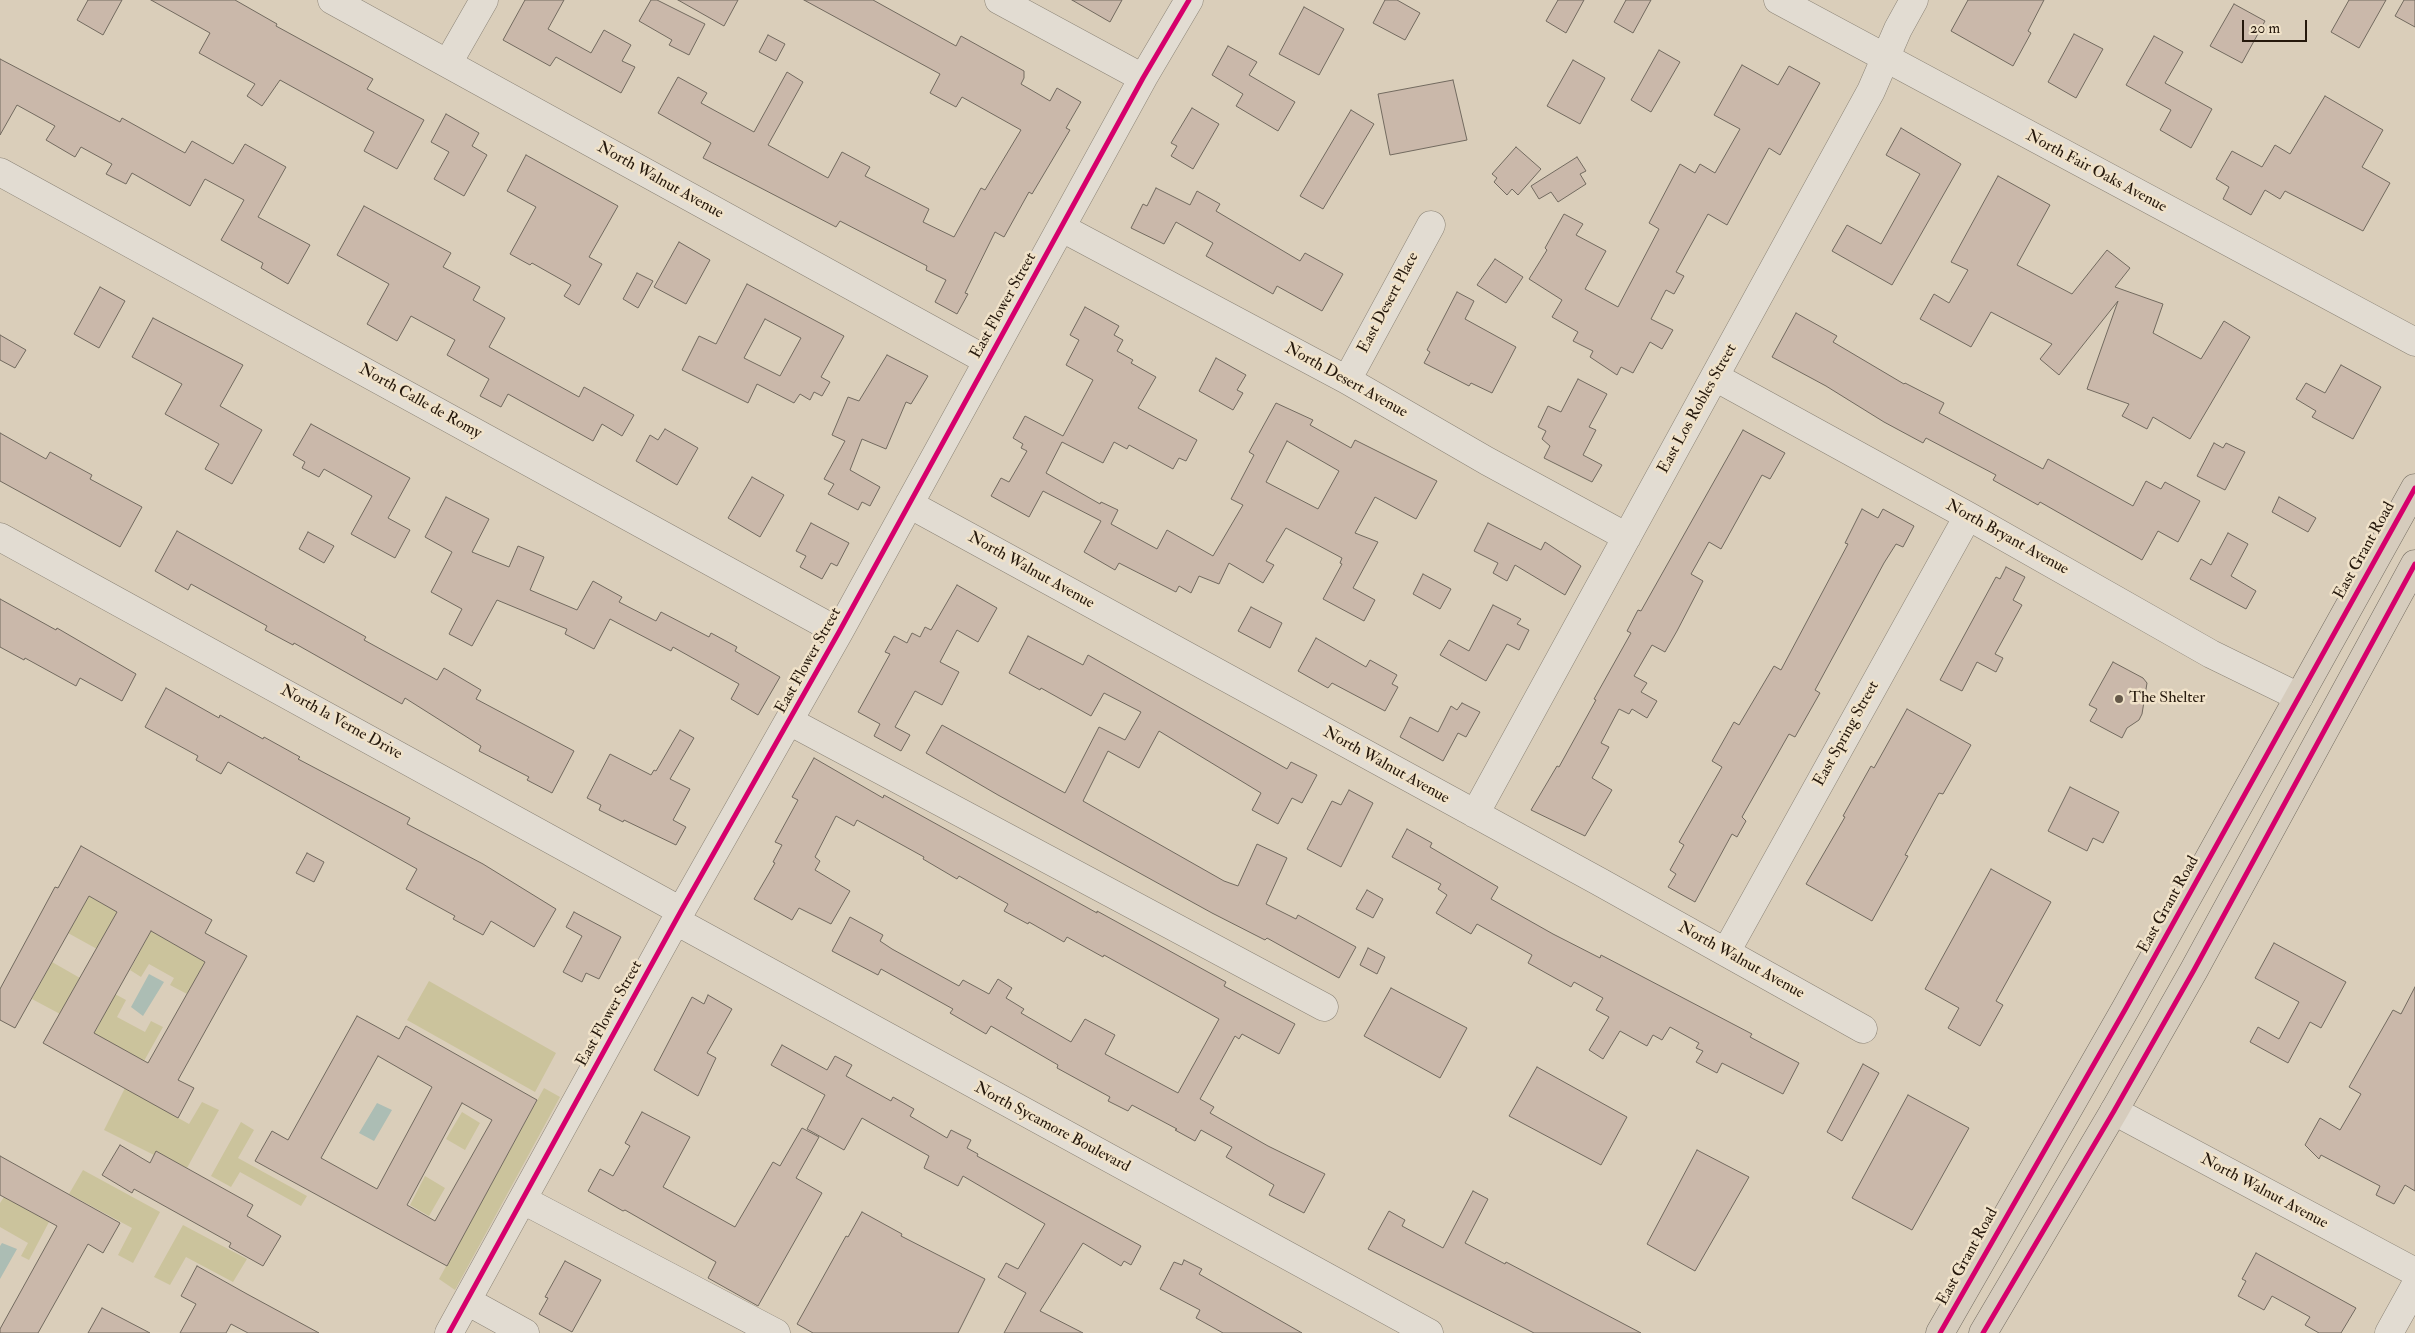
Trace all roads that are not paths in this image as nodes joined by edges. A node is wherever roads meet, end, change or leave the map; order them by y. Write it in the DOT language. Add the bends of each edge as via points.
graph roads {
  1 [pos="332,0"];
  2 [pos="484,0"];
  3 [pos="999,0"];
  4 [pos="1189,0"];
  5 [pos="1778,0"];
  6 [pos="1914,0"];
  7 [pos="1885,60"];
  8 [pos="448,63"];
  9 [pos="1143,78"];
  10 [pos="0,172"];
  11 [pos="1431,226"];
  12 [pos="1062,228"];
  13 [pos="2415,342"];
  14 [pos="988,362"];
  15 [pos="1716,377"];
  16 [pos="1347,380"];
  17 [pos="2415,488"];
  18 [pos="909,504"];
  19 [pos="1968,516"];
  20 [pos="0,537"];
  21 [pos="1627,537"];
  22 [pos="2415,564"];
  23 [pos="839,632"];
  24 [pos="2299,697"];
  25 [pos="789,721"];
  26 [pos="1475,814"];
  27 [pos="678,916"];
  28 [pos="1726,952"];
  29 [pos="1324,1007"];
  30 [pos="1863,1029"];
  31 [pos="2114,1111"];
  32 [pos="523,1200"];
  33 [pos="2415,1272"];
  34 [pos="2415,1286"];
  35 [pos="467,1301"];
  36 [pos="449,1333"];
  37 [pos="526,1333"];
  38 [pos="776,1333"];
  39 [pos="1429,1333"];
  40 [pos="1940,1333"];
  41 [pos="1983,1333"];
  42 [pos="2389,1333"];
  1 -- 8 [label="street, North Walnut Avenue"];
  2 -- 8 [label="street"];
  3 -- 9 [label="street"];
  4 -- 9 [label="street, East Flower Street"];
  5 -- 7 [label="street, North Fair Oaks Avenue"];
  6 -- 7 [label="street, East Los Robles Street"];
  7 -- 13 [label="street, North Fair Oaks Avenue"];
  7 -- 15 [label="street, East Los Robles Street"];
  8 -- 14 [label="street, North Walnut Avenue"];
  9 -- 12 [label="street, East Flower Street"];
  10 -- 23 [label="street, North Calle de Romy"];
  11 -- 16 [label="street, East Desert Place"];
  12 -- 14 [label="street, East Flower Street"];
  12 -- 16 [label="street, North Desert Avenue"];
  14 -- 18 [label="street, East Flower Street"];
  15 -- 19 [label="street, North Bryant Avenue"];
  15 -- 21 [label="street, East Los Robles Street"];
  16 -- 21 [label="street, North Desert Avenue"];
  17 -- 24 [label="main road, East Grant Road"];
  18 -- 23 [label="street, East Flower Street"];
  18 -- 26 [label="street, North Walnut Avenue"];
  19 -- 24 [label="street, North Bryant Avenue" via="2211,654"];
  19 -- 28 [label="street, East Spring Street"];
  20 -- 27 [label="street, North la Verne Drive"];
  21 -- 26 [label="street, East Los Robles Street"];
  22 -- 31 [label="main road" via="2204,953"];
  23 -- 25 [label="street, East Flower Street"];
  24 -- 40 [label="main road, East Grant Road"];
  25 -- 27 [label="street, East Flower Street"];
  25 -- 29 [label="street"];
  26 -- 28 [label="street, North Walnut Avenue"];
  27 -- 32 [label="street, East Flower Street"];
  27 -- 39 [label="street, North Sycamore Boulevard"];
  28 -- 30 [label="street, North Walnut Avenue"];
  31 -- 33 [label="street, North Walnut Avenue"];
  31 -- 41 [label="main road"];
  32 -- 35 [label="street, East Flower Street"];
  32 -- 38 [label="street"];
  34 -- 42 [label="street"];
  35 -- 36 [label="street, East Flower Street"];
  35 -- 37 [label="street"];
}
